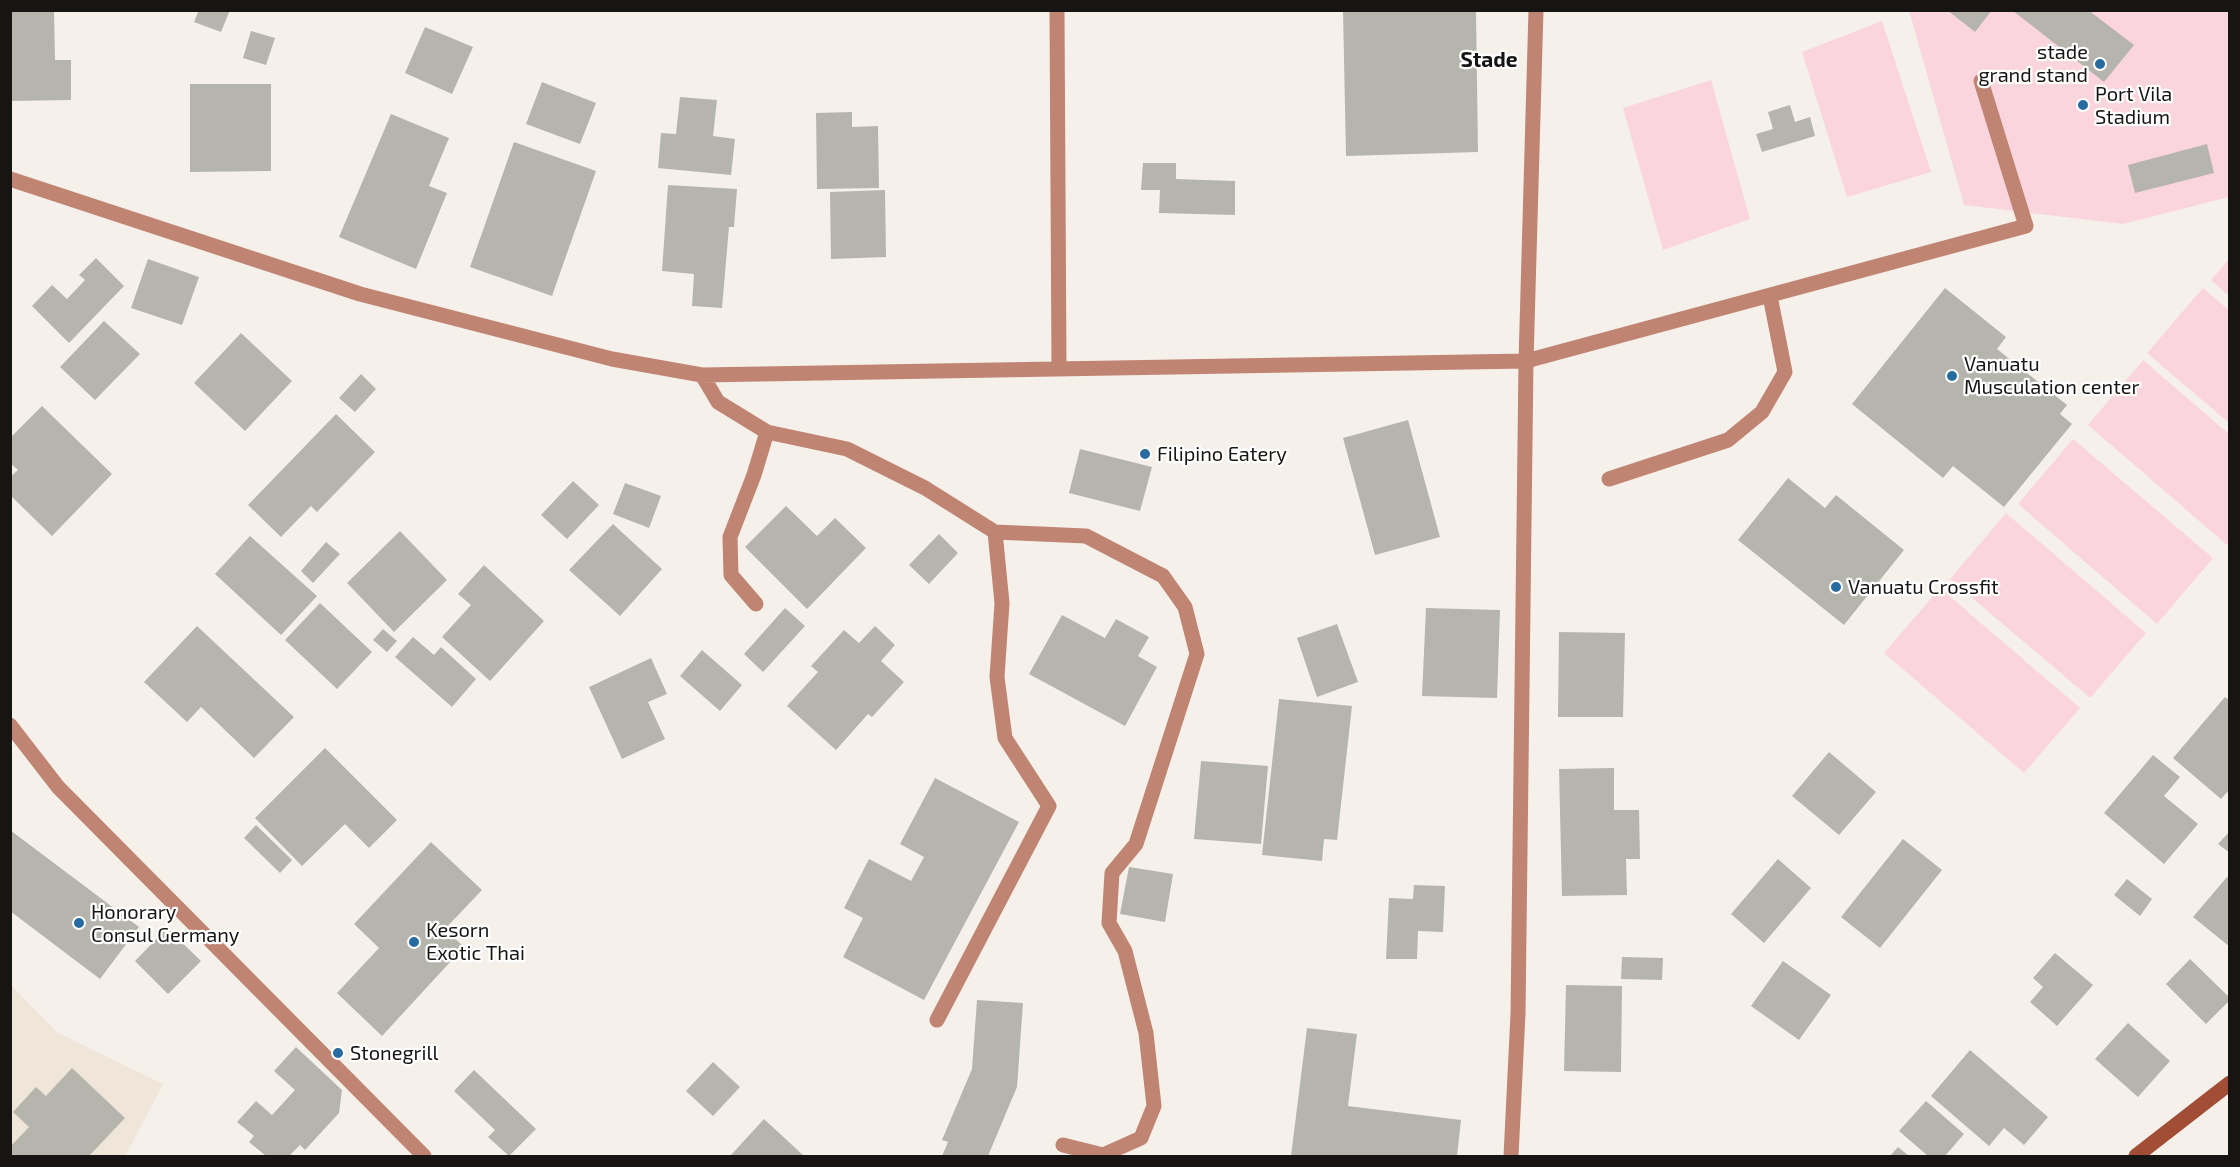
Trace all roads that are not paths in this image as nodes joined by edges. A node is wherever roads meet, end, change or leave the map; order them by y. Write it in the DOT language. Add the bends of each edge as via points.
graph roads {
  1 [pos="1057,10"];
  2 [pos="1536,10"];
  3 [pos="1981,81"];
  4 [pos="10,178"];
  5 [pos="1770,296"];
  6 [pos="1526,361"];
  7 [pos="1059,369"];
  8 [pos="702,375"];
  9 [pos="767,432"];
  10 [pos="1609,479"];
  11 [pos="995,532"];
  12 [pos="756,604"];
  13 [pos="10,725"];
  14 [pos="937,1020"];
  15 [pos="2229,1083"];
  16 [pos="1063,1145"];
  17 [pos="424,1156"];
  18 [pos="1511,1156"];
  19 [pos="2136,1156"];
  1 -- 7 [label="street"];
  2 -- 6 [label="street"];
  3 -- 5 [label="street" via="2026,226"];
  4 -- 8 [label="street" via="360,294 612,359"];
  5 -- 6 [label="street"];
  5 -- 10 [label="street" via="1785,372 1762,412 1728,440"];
  6 -- 7 [label="street"];
  6 -- 18 [label="street" via="1518,1014"];
  7 -- 8 [label="street"];
  8 -- 9 [label="street" via="718,402"];
  9 -- 11 [label="street" via="847,449 925,488"];
  9 -- 12 [label="street" via="730,537 731,575"];
  11 -- 14 [label="street" via="1002,603 997,677 1005,738 1049,806"];
  11 -- 16 [label="street" via="1086,536 1163,576 1185,607 1197,654 1136,844 1112,873 1109,923 1125,951 1146,1033 1154,1106 1141,1138 1103,1155"];
  13 -- 17 [label="street" via="58,787"];
  15 -- 19 [label="main road"];
}
